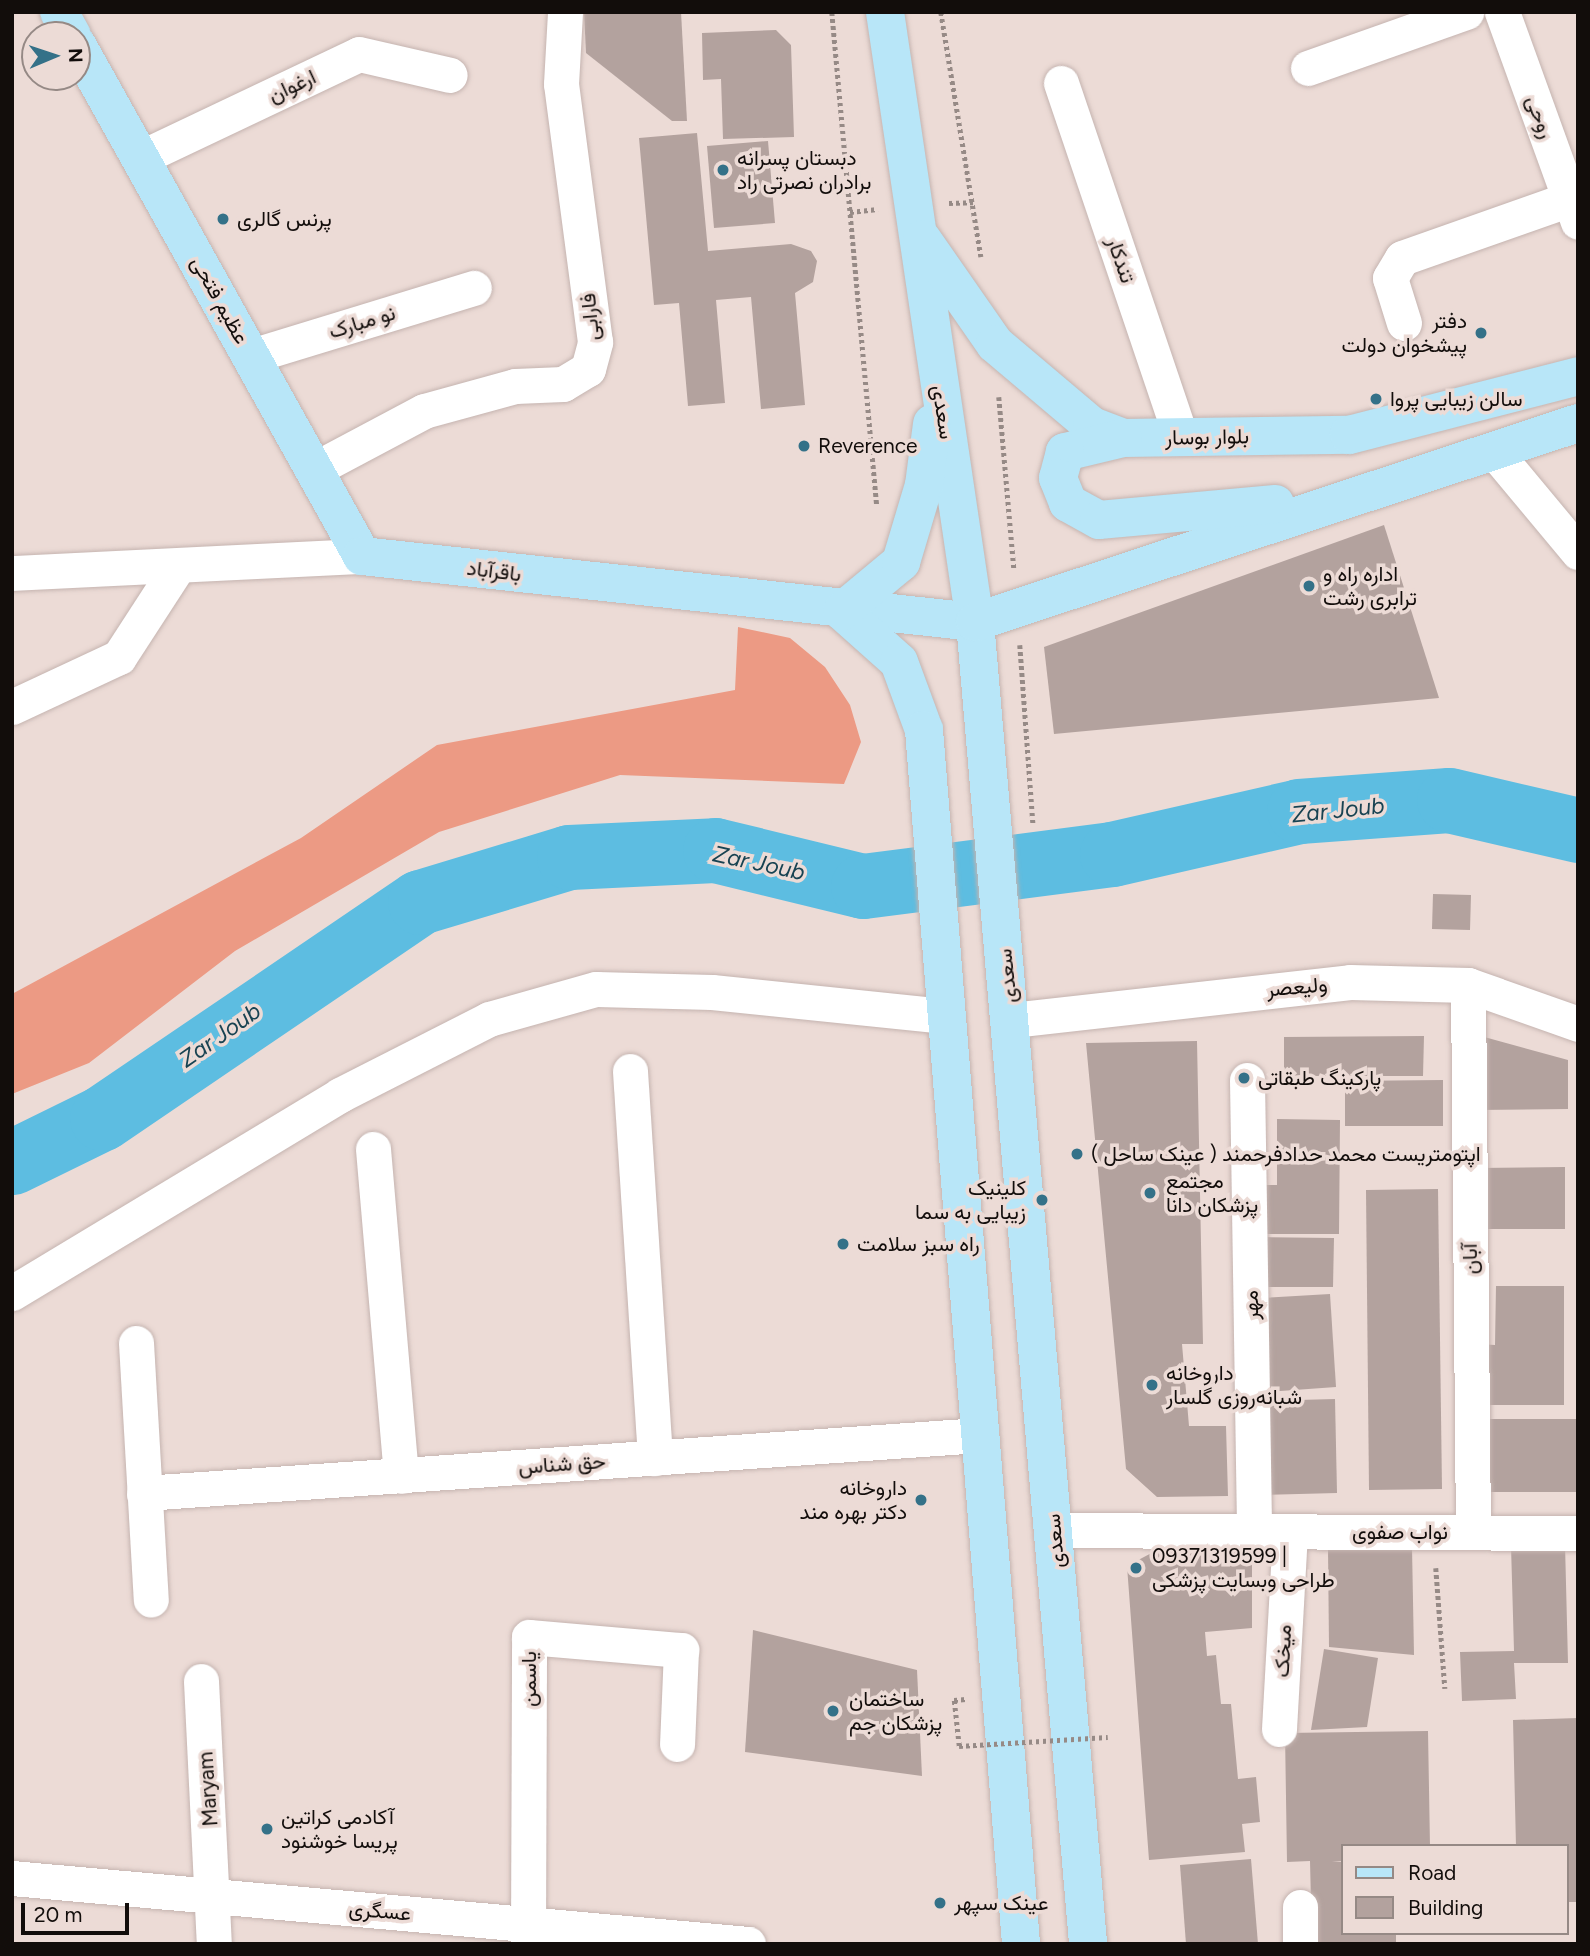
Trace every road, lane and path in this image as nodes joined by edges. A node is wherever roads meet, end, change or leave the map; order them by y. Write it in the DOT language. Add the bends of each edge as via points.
graph roads {
  1 [pos="565,12"];
  2 [pos="832,12"];
  3 [pos="886,12"];
  4 [pos="1466,12"];
  5 [pos="1502,12"];
  6 [pos="1308,68"];
  7 [pos="91,70"];
  8 [pos="450,75"];
  9 [pos="1061,83"];
  10 [pos="140,158"];
  11 [pos="1574,210"];
  12 [pos="919,234"];
  13 [pos="474,288"];
  14 [pos="1404,323"];
  15 [pos="251,356"];
  16 [pos="1578,376"];
  17 [pos="938,380"];
  18 [pos="1578,423"];
  19 [pos="1181,437"];
  20 [pos="1124,438"];
  21 [pos="1493,450"];
  22 [pos="315,469"];
  23 [pos="1363,490"];
  24 [pos="1578,552"];
  25 [pos="362,556"];
  26 [pos="178,566"];
  27 [pos="12,573"];
  28 [pos="884,576"];
  29 [pos="842,611"];
  30 [pos="975,622"];
  31 [pos="12,707"];
  32 [pos="985,726"];
  33 [pos="925,730"];
  34 [pos="1468,985"];
  35 [pos="945,1002"];
  36 [pos="1012,1020"];
  37 [pos="1578,1024"];
  38 [pos="630,1071"];
  39 [pos="1247,1080"];
  40 [pos="373,1149"];
  41 [pos="12,1293"];
  42 [pos="136,1343"];
  43 [pos="980,1435"];
  44 [pos="655,1458"];
  45 [pos="401,1476"];
  46 [pos="144,1493"];
  47 [pos="1054,1530"];
  48 [pos="1254,1530"];
  49 [pos="1290,1531"];
  50 [pos="1433,1532"];
  51 [pos="1473,1532"];
  52 [pos="1578,1532"];
  53 [pos="150,1600"];
  54 [pos="201,1681"];
  55 [pos="1445,1689"];
  56 [pos="954,1700"];
  57 [pos="1279,1729"];
  58 [pos="1108,1737"];
  59 [pos="677,1744"];
  60 [pos="12,1878"];
  61 [pos="216,1896"];
  62 [pos="1300,1907"];
  63 [pos="528,1934"];
  64 [pos="214,1944"];
  65 [pos="748,1944"];
  66 [pos="1021,1944"];
  67 [pos="1088,1944"];
  68 [pos="1300,1944"];
  1 -- 22 [label="street, فارابی" via="561,84 595,342 589,369 563,384 515,386 424,411"];
  2 -- 28 [label="path"];
  3 -- 12 [label="main road, سعدی"];
  4 -- 6 [label="street"];
  5 -- 11 [label="street, روحی"];
  7 -- 10 [label="main road, عظیم فتحی"];
  8 -- 10 [label="street, ارغوان" via="359,54"];
  9 -- 19 [label="street, تندکار"];
  10 -- 15 [label="main road, عظیم فتحی"];
  11 -- 14 [label="street" via="1402,258 1390,278"];
  12 -- 17 [label="main road, سعدی"];
  12 -- 20 [label="main road, بلوار بوسار" via="995,344 1092,426"];
  13 -- 15 [label="street, نو مبارک"];
  15 -- 22 [label="main road, عظیم فتحی"];
  16 -- 19 [label="main road, بلوار بوسار" via="1349,435"];
  17 -- 28 [label="main road" via="924,485 901,562"];
  17 -- 30 [label="main road, سعدی"];
  18 -- 21 [label="main road"];
  19 -- 20 [label="main road, بلوار بوسار"];
  20 -- 23 [label="main road" via="1065,453 1058,478 1068,503 1099,520"];
  21 -- 23 [label="main road"];
  21 -- 24 [label="street"];
  22 -- 25 [label="main road, عظیم فتحی"];
  23 -- 30 [label="main road"];
  25 -- 26 [label="street, باقرآباد"];
  25 -- 29 [label="main road, باقرآباد"];
  26 -- 27 [label="street, باقرآباد"];
  26 -- 31 [label="street" via="119,657"];
  28 -- 29 [label="main road"];
  29 -- 30 [label="main road, باقرآباد"];
  29 -- 33 [label="main road" via="899,662"];
  30 -- 32 [label="main road, سعدی"];
  32 -- 33 [label="main road"];
  32 -- 36 [label="main road, سعدی"];
  33 -- 35 [label="main road"];
  34 -- 36 [label="street, ولیعصر" via="1336,984"];
  34 -- 37 [label="street, ولیعصر"];
  34 -- 51 [label="street, آبان"];
  35 -- 41 [label="street" via="596,989 489,1019 340,1095"];
  35 -- 43 [label="main road"];
  36 -- 47 [label="main road, سعدی"];
  38 -- 44 [label="street"];
  39 -- 48 [label="street, مهر"];
  40 -- 45 [label="street"];
  42 -- 46 [label="street"];
  43 -- 44 [label="street, حق شناس"];
  43 -- 66 [label="main road"];
  44 -- 45 [label="street, حق شناس"];
  45 -- 46 [label="street, حق شناس"];
  46 -- 53 [label="street"];
  47 -- 48 [label="street, نواب صفوی"];
  47 -- 67 [label="main road, سعدی"];
  48 -- 49 [label="street, نواب صفوی"];
  49 -- 50 [label="street, نواب صفوی"];
  49 -- 57 [label="street, میخک"];
  50 -- 51 [label="street, نواب صفوی"];
  50 -- 55 [label="path"];
  51 -- 52 [label="street, نواب صفوی"];
  54 -- 61 [label="street, Maryam"];
  56 -- 58 [label="path, bridge" via="959,1746"];
  59 -- 63 [label="street, یاسمن" via="681,1650 529,1637"];
  60 -- 61 [label="street, عسگری"];
  61 -- 63 [label="street, عسگری"];
  61 -- 64 [label="street, Maryam"];
  62 -- 68 [label="street"];
  63 -- 65 [label="street, عسگری"];
}
